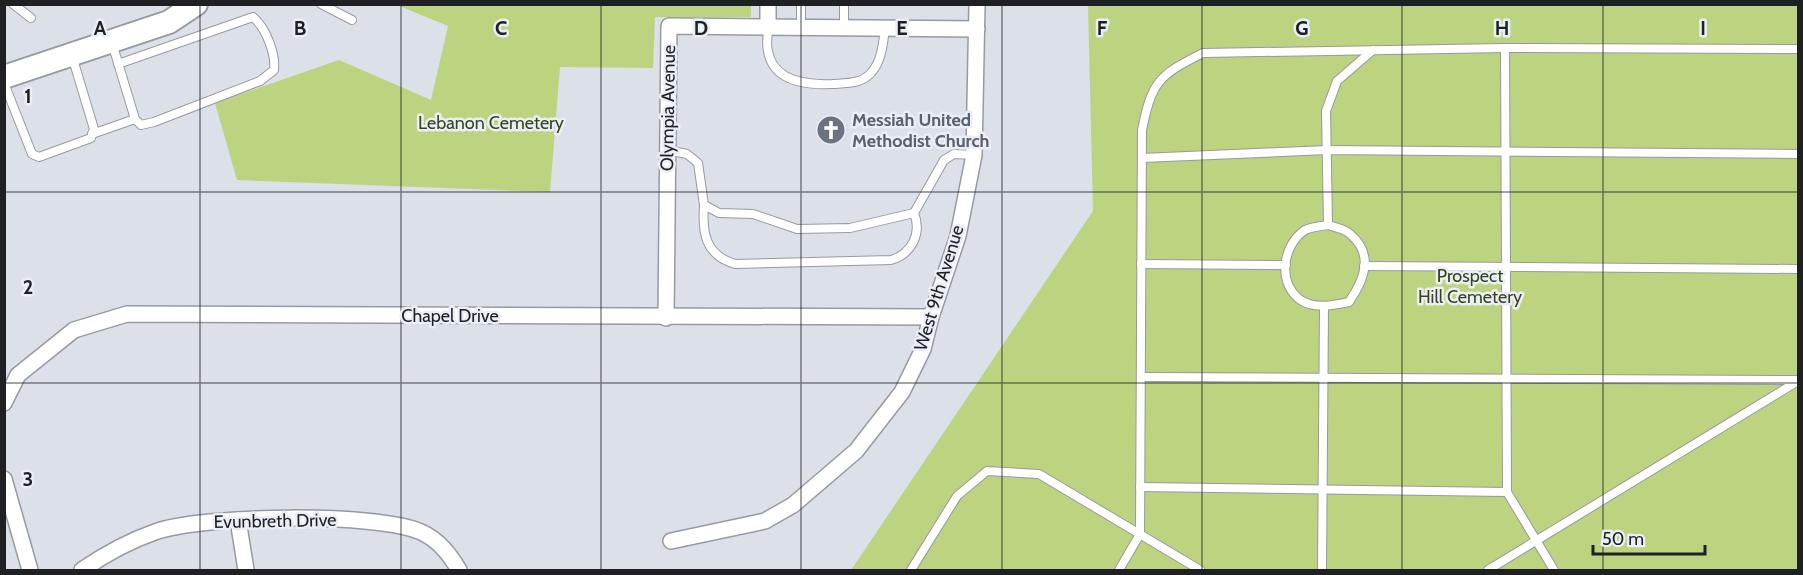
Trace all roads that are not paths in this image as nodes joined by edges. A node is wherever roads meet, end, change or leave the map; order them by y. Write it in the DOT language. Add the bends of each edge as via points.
graph roads {
  1 [pos="13,4"];
  2 [pos="196,4"];
  3 [pos="321,4"];
  4 [pos="768,4"];
  5 [pos="801,4"];
  6 [pos="844,4"];
  7 [pos="977,4"];
  8 [pos="31,18"];
  9 [pos="352,20"];
  10 [pos="768,27"];
  11 [pos="801,28"];
  12 [pos="844,28"];
  13 [pos="885,28"];
  14 [pos="976,29"];
  15 [pos="112,41"];
  16 [pos="1506,48"];
  17 [pos="1798,49"];
  18 [pos="1373,50"];
  19 [pos="72,55"];
  20 [pos="118,64"];
  21 [pos="4,77"];
  22 [pos="4,83"];
  23 [pos="135,119"];
  24 [pos="92,134"];
  25 [pos="668,150"];
  26 [pos="1327,150"];
  27 [pos="1506,152"];
  28 [pos="1798,154"];
  29 [pos="974,155"];
  30 [pos="1142,158"];
  31 [pos="704,205"];
  32 [pos="914,213"];
  33 [pos="1328,225"];
  34 [pos="1141,264"];
  35 [pos="1286,265"];
  36 [pos="1364,266"];
  37 [pos="1506,267"];
  38 [pos="1798,269"];
  39 [pos="1324,307"];
  40 [pos="930,317"];
  41 [pos="666,318"];
  42 [pos="1141,377"];
  43 [pos="1324,377"];
  44 [pos="1506,378"];
  45 [pos="1798,381"];
  46 [pos="4,403"];
  47 [pos="4,478"];
  48 [pos="1140,487"];
  49 [pos="1323,490"];
  50 [pos="1507,492"];
  51 [pos="238,520"];
  52 [pos="1140,534"];
  53 [pos="671,541"];
  54 [pos="1536,541"];
  55 [pos="30,570"];
  56 [pos="82,570"];
  57 [pos="246,570"];
  58 [pos="459,570"];
  59 [pos="911,570"];
  60 [pos="1119,570"];
  61 [pos="1200,570"];
  62 [pos="1322,570"];
  63 [pos="1488,570"];
  64 [pos="1554,570"];
  1 -- 8 [label="lane"];
  2 -- 15 [label="street" via="169,22"];
  3 -- 9 [label="lane"];
  4 -- 10 [label="street"];
  5 -- 11 [label="lane"];
  6 -- 12 [label="lane"];
  7 -- 14 [label="street, West 9th Avenue"];
  10 -- 11 [label="street, Olympia Avenue"];
  10 -- 13 [label="lane" via="768,52 777,68 792,80 807,85 858,83 872,73 880,58"];
  10 -- 25 [label="street, Olympia Avenue" via="669,26"];
  11 -- 12 [label="street, Olympia Avenue"];
  12 -- 13 [label="street, Olympia Avenue"];
  13 -- 14 [label="street, Olympia Avenue"];
  14 -- 29 [label="street, West 9th Avenue"];
  15 -- 19 [label="street"];
  15 -- 20 [label="lane"];
  16 -- 17 [label="lane"];
  16 -- 18 [label="lane"];
  16 -- 27 [label="lane"];
  18 -- 26 [label="lane" via="1337,81 1326,111"];
  18 -- 30 [label="lane" via="1203,53 1171,69 1149,95 1142,129"];
  19 -- 21 [label="street"];
  19 -- 24 [label="lane" via="94,129"];
  20 -- 23 [label="lane"];
  20 -- 23 [label="lane" via="253,17 261,26 275,61 269,77 154,122 141,124"];
  22 -- 24 [label="lane" via="32,154 39,157 91,138"];
  23 -- 24 [label="lane"];
  25 -- 31 [label="lane" via="687,154 698,163"];
  25 -- 41 [label="street, Olympia Avenue"];
  26 -- 27 [label="lane"];
  26 -- 30 [label="lane"];
  26 -- 33 [label="lane"];
  27 -- 28 [label="lane"];
  27 -- 37 [label="lane"];
  29 -- 32 [label="lane" via="954,154 944,160"];
  29 -- 40 [label="street, West 9th Avenue" via="957,236"];
  30 -- 34 [label="lane"];
  31 -- 32 [label="lane" via="719,213 753,214 797,229 850,228"];
  31 -- 32 [label="lane" via="704,238 708,246 735,264 891,260 911,248 918,224"];
  33 -- 35 [label="lane" via="1306,230 1287,250"];
  33 -- 36 [label="lane" via="1350,233 1364,254"];
  34 -- 35 [label="lane"];
  34 -- 42 [label="lane"];
  35 -- 39 [label="lane" via="1286,276 1299,299"];
  36 -- 37 [label="lane"];
  36 -- 39 [label="lane" via="1363,281 1349,302"];
  37 -- 38 [label="lane"];
  37 -- 44 [label="lane"];
  39 -- 43 [label="lane"];
  40 -- 41 [label="street, Chapel Drive"];
  40 -- 53 [label="street, West 9th Avenue" via="923,349 902,392 856,451 793,505 765,521"];
  41 -- 46 [label="street, Chapel Drive" via="127,314 74,330 18,375"];
  42 -- 43 [label="lane"];
  42 -- 48 [label="lane"];
  43 -- 44 [label="lane"];
  43 -- 49 [label="lane"];
  44 -- 45 [label="lane"];
  44 -- 50 [label="lane"];
  45 -- 54 [label="lane"];
  47 -- 55 [label="street"];
  48 -- 49 [label="lane"];
  48 -- 52 [label="lane"];
  49 -- 50 [label="lane"];
  49 -- 62 [label="lane"];
  50 -- 54 [label="lane"];
  51 -- 56 [label="street, Evunbreth Drive" via="195,523 155,532"];
  51 -- 57 [label="street"];
  51 -- 58 [label="street, Evunbreth Drive" via="384,521 422,532 448,551"];
  52 -- 59 [label="lane" via="1039,474 987,471 957,496"];
  52 -- 60 [label="lane"];
  52 -- 61 [label="lane"];
  54 -- 63 [label="lane"];
  54 -- 64 [label="lane"];
}
